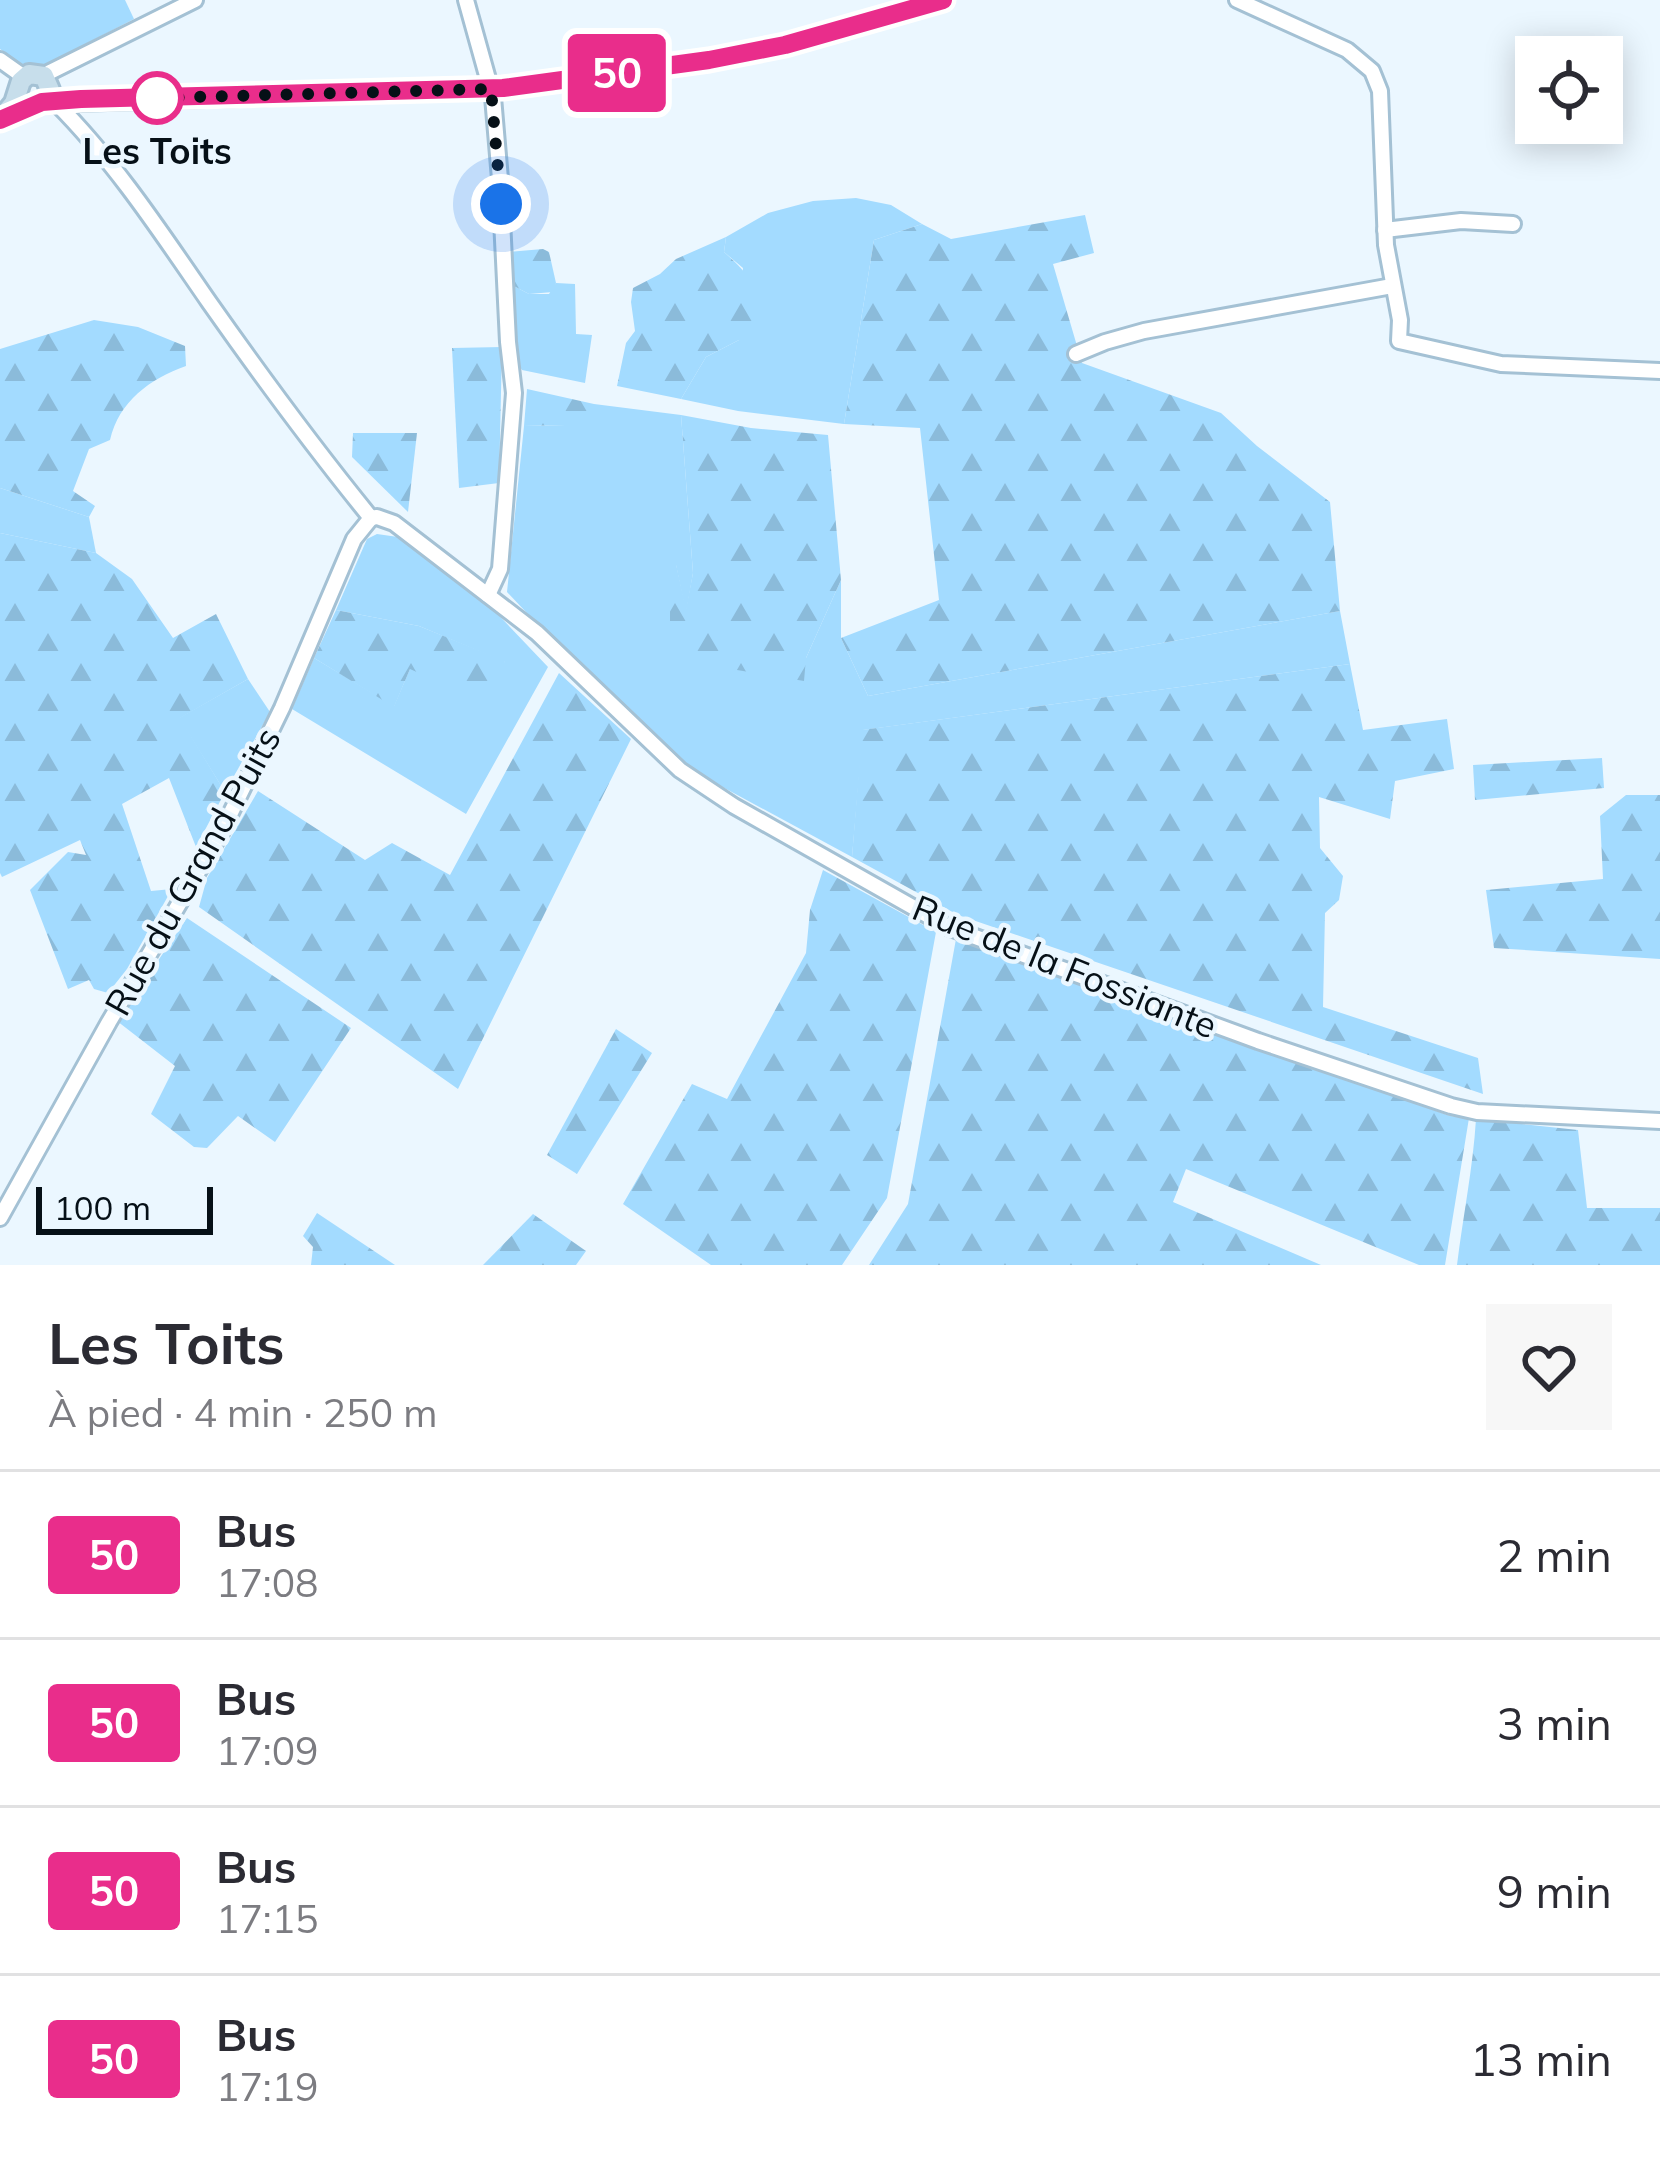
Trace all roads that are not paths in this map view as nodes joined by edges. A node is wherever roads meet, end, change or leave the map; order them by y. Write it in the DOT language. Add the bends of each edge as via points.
graph roads {
  1 [pos="195,0"];
  2 [pos="466,0"];
  3 [pos="1238,0"];
  4 [pos="932,2"];
  5 [pos="0,60"];
  6 [pos="22,84"];
  7 [pos="491,89"];
  8 [pos="46,95"];
  9 [pos="0,120"];
  10 [pos="1513,224"];
  11 [pos="1385,230"];
  12 [pos="1392,286"];
  13 [pos="1076,354"];
  14 [pos="1660,371"];
  15 [pos="370,518"];
  16 [pos="488,596"];
  17 [pos="1660,1121"];
  18 [pos="0,1218"];
  1 -- 8 [label="street" via="50,72"];
  2 -- 7 [label="street"];
  3 -- 11 [label="street" via="1347,50 1376,79"];
  4 -- 7 [label="main road" via="747,53"];
  5 -- 6 [label="street"];
  6 -- 8 [label="main road" via="24,99"];
  6 -- 8 [label="main road" via="34,73"];
  6 -- 9 [label="main road"];
  7 -- 8 [label="main road"];
  7 -- 16 [label="street" via="514,393 500,569"];
  8 -- 9 [label="main road"];
  8 -- 15 [label="street" via="145,211"];
  10 -- 11 [label="street"];
  11 -- 12 [label="street"];
  12 -- 13 [label="street" via="1144,331"];
  12 -- 14 [label="street" via="1399,341 1501,364"];
  15 -- 16 [label="street" via="394,524"];
  15 -- 18 [label="street, Rue du Grand Puits" via="221,833"];
  16 -- 17 [label="street, Rue de la Fossiante" via="680,770 949,927 1450,1106"];
}
